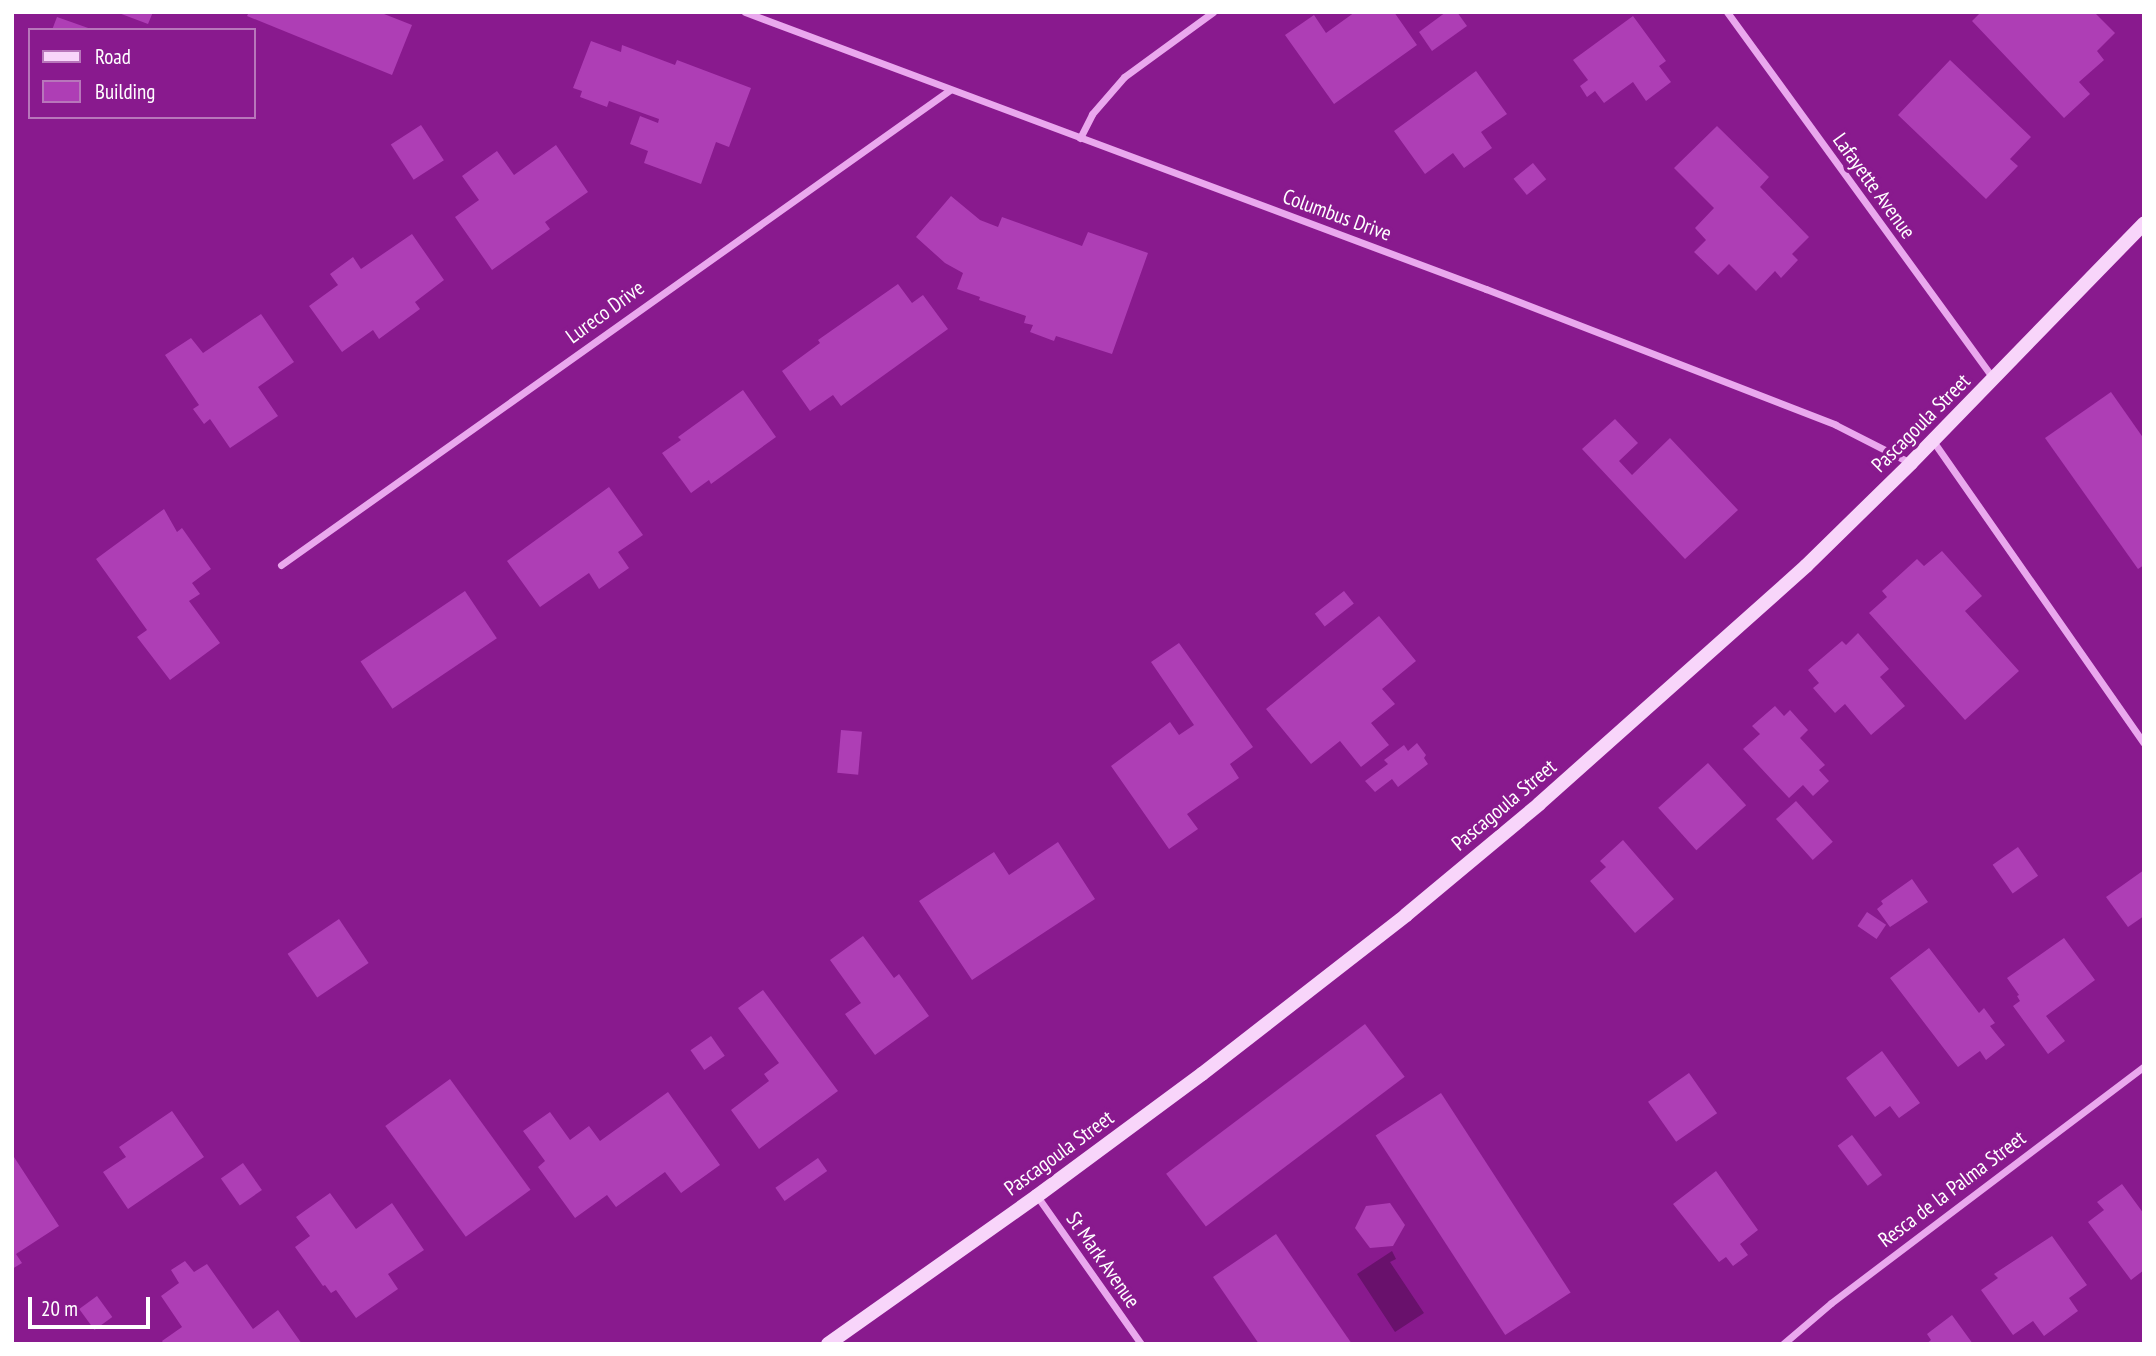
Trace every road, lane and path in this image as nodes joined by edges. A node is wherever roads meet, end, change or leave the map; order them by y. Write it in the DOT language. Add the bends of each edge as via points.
graph roads {
  1 [pos="745,12"];
  2 [pos="1213,12"];
  3 [pos="1727,12"];
  4 [pos="950,90"];
  5 [pos="1080,138"];
  6 [pos="2144,223"];
  7 [pos="1994,379"];
  8 [pos="1933,441"];
  9 [pos="1911,463"];
  10 [pos="281,565"];
  11 [pos="2144,743"];
  12 [pos="2144,1066"];
  13 [pos="1037,1196"];
  14 [pos="828,1344"];
  15 [pos="1140,1344"];
  16 [pos="1783,1344"];
  1 -- 4 [label="street, Columbus Drive"];
  2 -- 5 [label="street" via="1124,77 1091,114"];
  3 -- 7 [label="street, Lafayette Avenue"];
  4 -- 5 [label="street, Columbus Drive"];
  4 -- 10 [label="street, Lureco Drive"];
  5 -- 9 [label="street, Columbus Drive" via="1836,425"];
  6 -- 7 [label="street, Pascagoula Street"];
  7 -- 8 [label="street, Pascagoula Street"];
  8 -- 9 [label="street, Pascagoula Street"];
  8 -- 11 [label="street"];
  9 -- 13 [label="street, Pascagoula Street" via="1806,566 1529,812 1299,999"];
  12 -- 16 [label="street, Resca de la Palma Street"];
  13 -- 14 [label="street, Pascagoula Street"];
  13 -- 15 [label="street, St Mark Avenue"];
}
